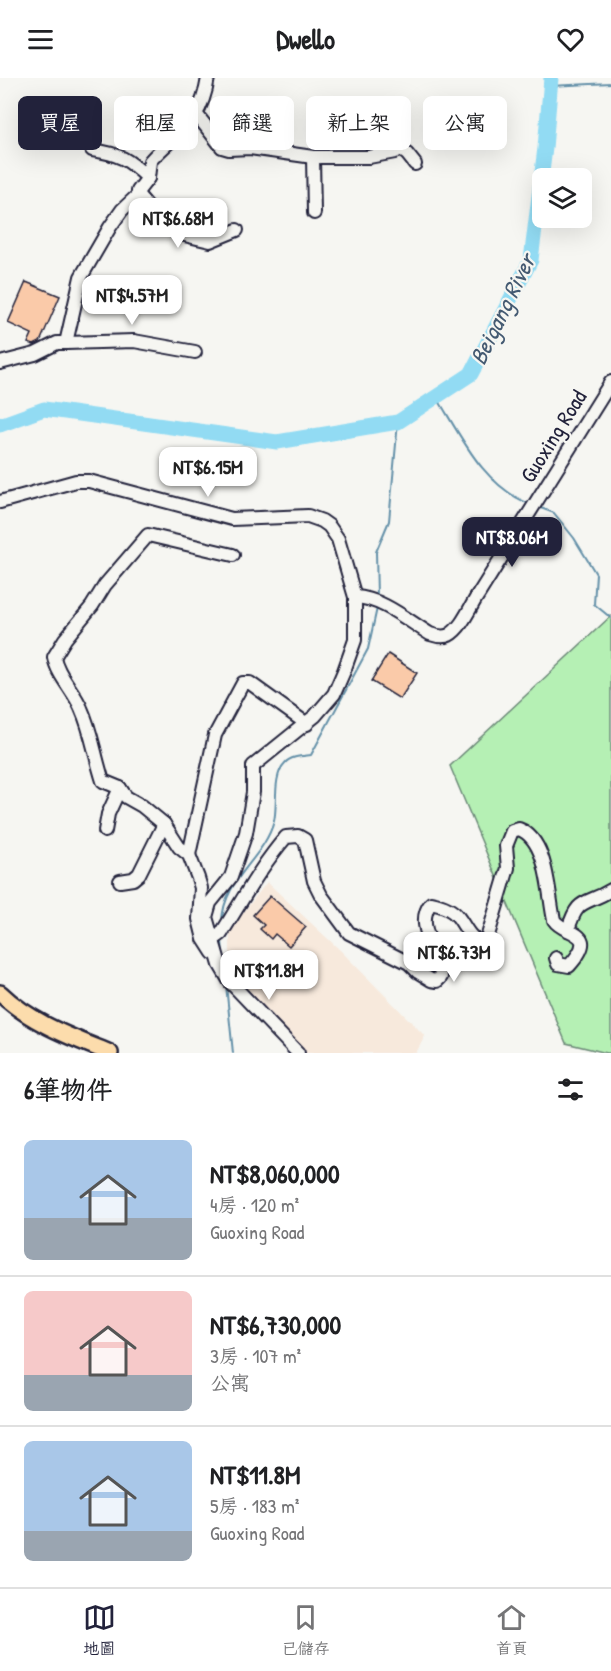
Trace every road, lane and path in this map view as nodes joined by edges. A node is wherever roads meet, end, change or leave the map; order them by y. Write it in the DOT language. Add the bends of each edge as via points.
graph roads {
  1 [pos="208,78"];
  2 [pos="198,112"];
  3 [pos="198,116"];
  4 [pos="92,150"];
  5 [pos="162,150"];
  6 [pos="313,158"];
  7 [pos="415,164"];
  8 [pos="148,178"];
  9 [pos="138,195"];
  10 [pos="314,213"];
  11 [pos="237,230"];
  12 [pos="66,343"];
  13 [pos="195,352"];
  14 [pos="0,363"];
  15 [pos="611,382"];
  16 [pos="0,502"];
  17 [pos="233,555"];
  18 [pos="355,597"];
  19 [pos="307,724"];
  20 [pos="120,788"];
  21 [pos="164,824"];
  22 [pos="105,831"];
  23 [pos="189,855"];
  24 [pos="120,881"];
  25 [pos="611,890"];
  26 [pos="568,930"];
  27 [pos="214,939"];
  28 [pos="556,958"];
  29 [pos="220,965"];
  30 [pos="0,993"];
  31 [pos="110,1053"];
  32 [pos="298,1053"];
  1 -- 2 [label="street"];
  3 -- 6 [label="street" via="222,147"];
  4 -- 8 [label="street" via="128,159"];
  5 -- 8 [label="street" via="150,161"];
  6 -- 7 [label="street" via="369,157 400,149"];
  6 -- 10 [label="street"];
  8 -- 9 [label="street"];
  9 -- 11 [label="street" via="159,220 180,234 210,241"];
  9 -- 12 [label="street" via="110,226 81,277"];
  12 -- 13 [label="street" via="134,341"];
  12 -- 14 [label="street"];
  15 -- 18 [label="street, Guoxing Road" via="459,625 448,635 430,634 379,602"];
  16 -- 18 [label="street" via="89,481 232,519 308,516 322,520 338,539"];
  17 -- 20 [label="street" via="148,535 105,585 54,657 88,723 103,781"];
  18 -- 19 [label="street" via="355,640 344,671 334,694"];
  19 -- 23 [label="street" via="250,683 243,683 215,735"];
  19 -- 27 [label="street" via="253,766 246,834 231,877 207,907"];
  20 -- 21 [label="street" via="126,797"];
  20 -- 22 [label="street"];
  21 -- 23 [label="street" via="178,847"];
  21 -- 24 [label="street" via="139,874"];
  23 -- 29 [label="street" via="201,888 198,919 204,939"];
  25 -- 26 [label="street" via="582,903"];
  26 -- 27 [label="street" via="557,926 554,920 546,871 536,844 519,829 508,838 508,868 486,942 473,938 458,916 447,908 431,903 427,909 424,923 440,969 437,981 349,933 321,895 304,840 298,836 286,837 277,848"];
  26 -- 28 [label="street" via="581,939 580,950 569,966 558,964"];
  27 -- 29 [label="street"];
  29 -- 32 [label="street" via="230,982"];
  30 -- 31 [label="main road" via="50,1028"];
}
